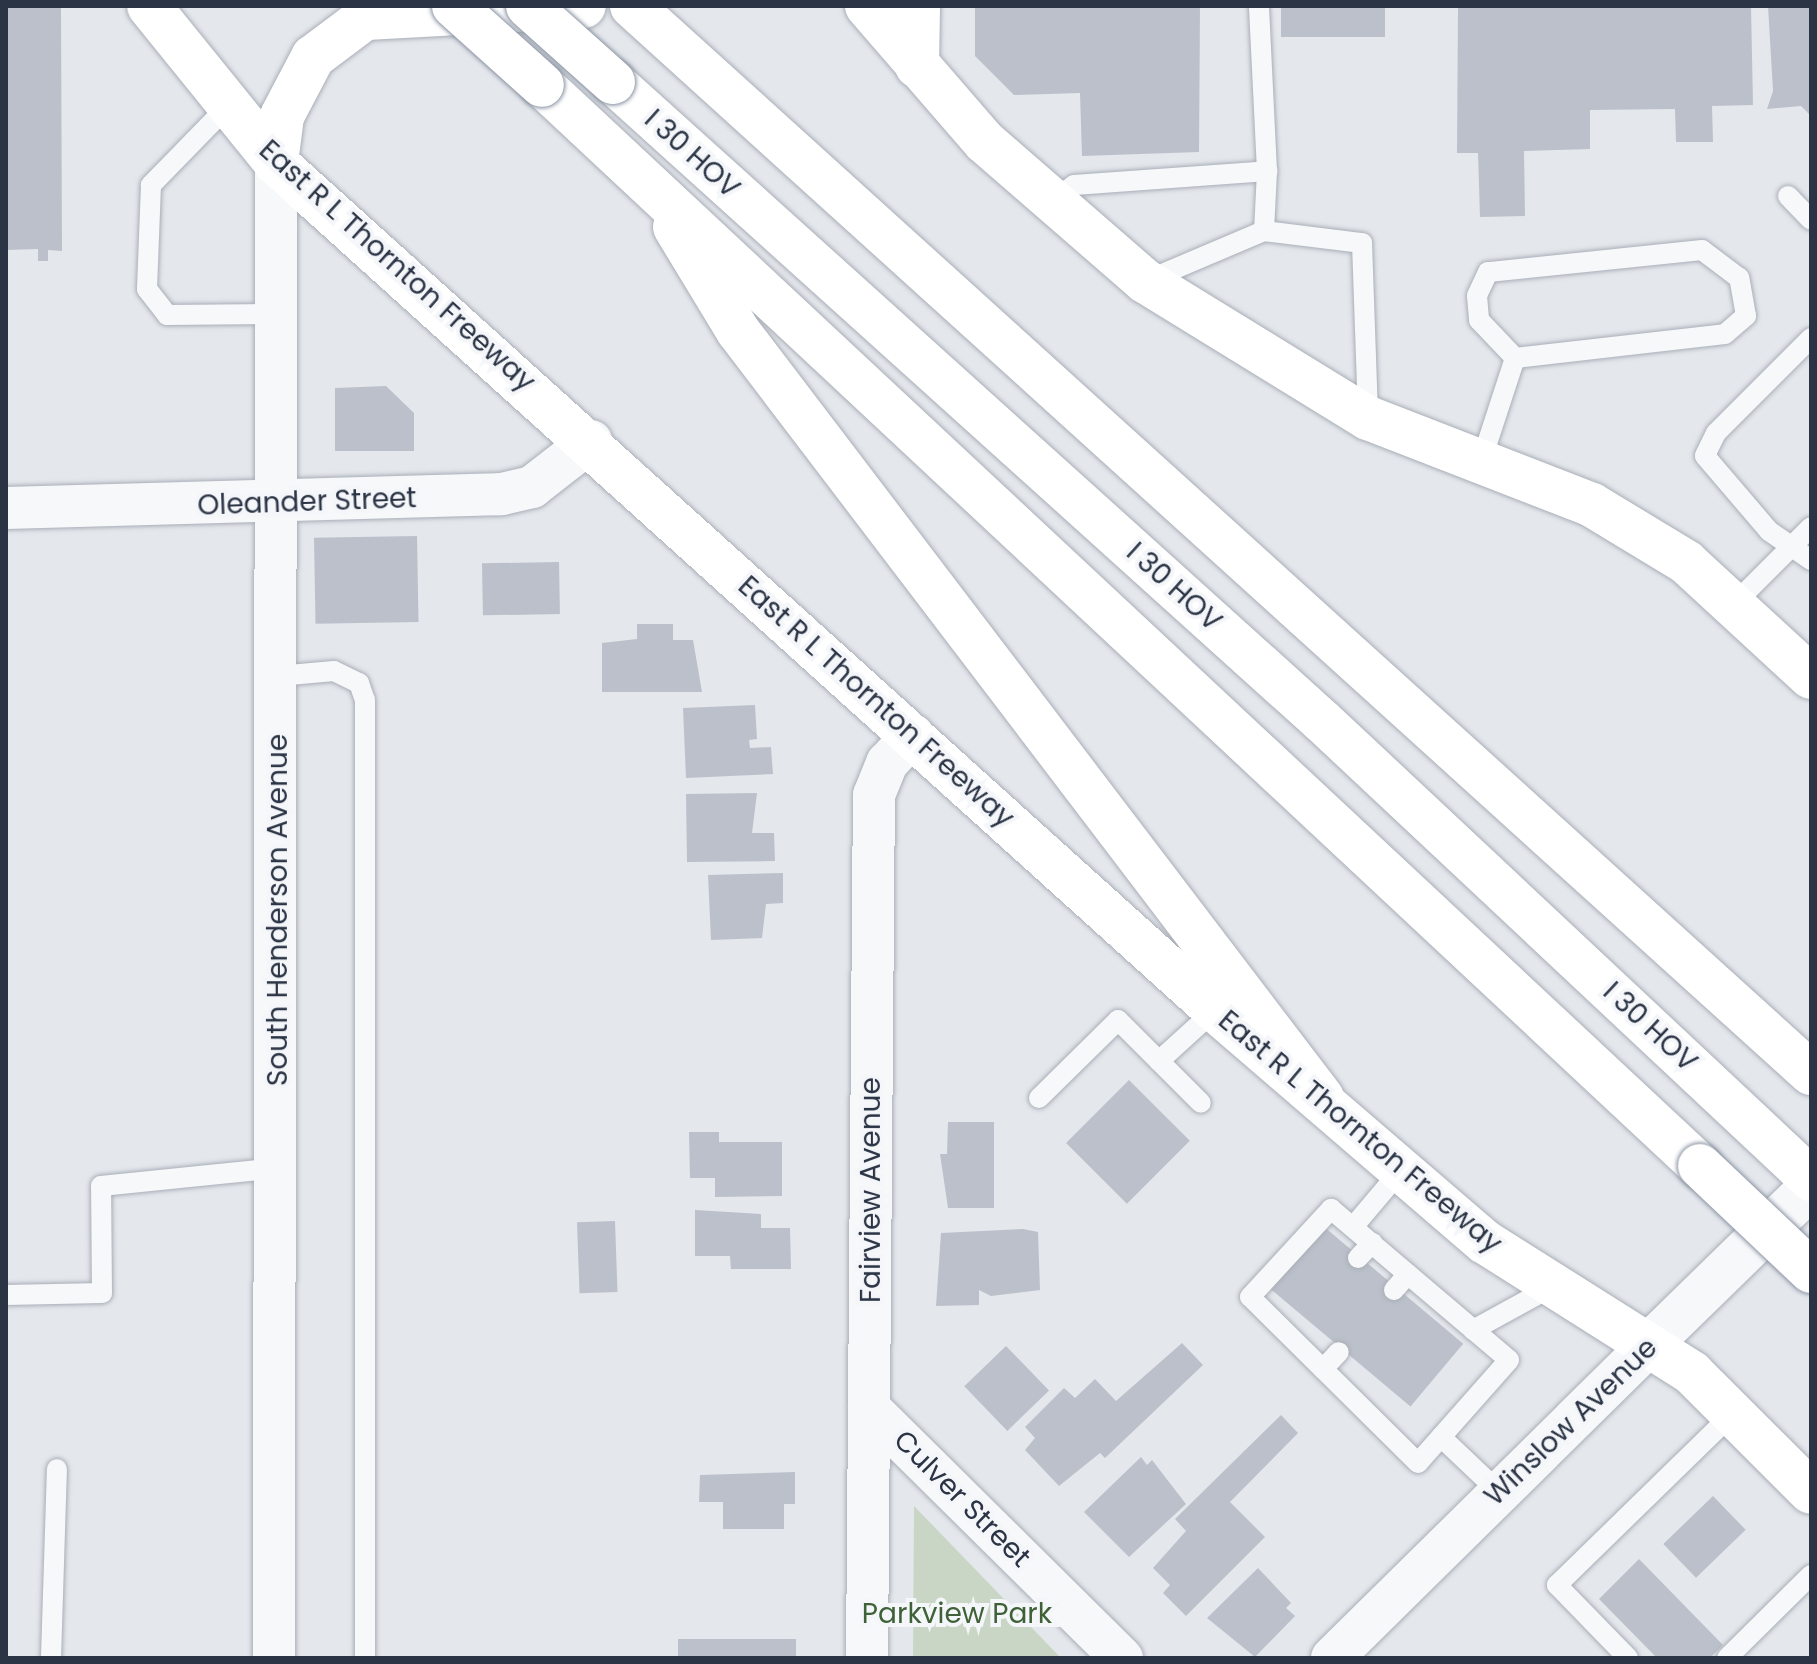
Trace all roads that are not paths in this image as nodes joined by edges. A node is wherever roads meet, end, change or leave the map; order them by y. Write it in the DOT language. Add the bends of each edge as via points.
graph roads {
  1 [pos="149,6"];
  2 [pos="454,6"];
  3 [pos="528,6"];
  4 [pos="554,6"];
  5 [pos="584,6"];
  6 [pos="632,6"];
  7 [pos="833,6"];
  8 [pos="867,6"];
  9 [pos="918,6"];
  10 [pos="1259,6"];
  11 [pos="917,66"];
  12 [pos="625,81"];
  13 [pos="229,105"];
  14 [pos="276,163"];
  15 [pos="1267,171"];
  16 [pos="646,181"];
  17 [pos="1788,196"];
  18 [pos="1049,203"];
  19 [pos="1811,220"];
  20 [pos="1264,231"];
  21 [pos="1145,281"];
  22 [pos="273,314"];
  23 [pos="1811,338"];
  24 [pos="1515,358"];
  25 [pos="1368,418"];
  26 [pos="591,441"];
  27 [pos="1481,462"];
  28 [pos="270,505"];
  29 [pos="6,508"];
  30 [pos="1811,527"];
  31 [pos="1794,543"];
  32 [pos="1811,560"];
  33 [pos="1735,603"];
  34 [pos="278,676"];
  35 [pos="1811,677"];
  36 [pos="913,735"];
  37 [pos="1215,1010"];
  38 [pos="1159,1061"];
  39 [pos="1804,1067"];
  40 [pos="1039,1098"];
  41 [pos="1322,1098"];
  42 [pos="1201,1103"];
  43 [pos="1753,1103"];
  44 [pos="1811,1136"];
  45 [pos="278,1168"];
  46 [pos="1402,1169"];
  47 [pos="1811,1179"];
  48 [pos="1811,1187"];
  49 [pos="1353,1227"];
  50 [pos="1811,1271"];
  51 [pos="1408,1274"];
  52 [pos="1553,1286"];
  53 [pos="1394,1290"];
  54 [pos="6,1295"];
  55 [pos="1303,1319"];
  56 [pos="1473,1330"];
  57 [pos="1288,1335"];
  58 [pos="1649,1345"];
  59 [pos="1339,1352"];
  60 [pos="1323,1369"];
  61 [pos="869,1408"];
  62 [pos="1734,1412"];
  63 [pos="1441,1437"];
  64 [pos="57,1469"];
  65 [pos="1499,1492"];
  66 [pos="1811,1492"];
  67 [pos="1811,1575"];
  68 [pos="51,1658"];
  69 [pos="274,1658"];
  70 [pos="365,1658"];
  71 [pos="867,1658"];
  72 [pos="1122,1658"];
  73 [pos="1332,1658"];
  74 [pos="1628,1658"];
  75 [pos="1727,1658"];
  1 -- 13 [label="main road, East R L Thornton Freeway"];
  2 -- 16 [label="main road, bridge"];
  3 -- 12 [label="main road, I 30 HOV, bridge"];
  4 -- 12 [label="main road, I 30 HOV"];
  5 -- 14 [label="main road" via="365,18 313,57 282,116"];
  6 -- 39 [label="main road"];
  7 -- 11 [label="main road"];
  8 -- 11 [label="main road"];
  9 -- 11 [label="main road"];
  10 -- 15 [label="lane"];
  11 -- 18 [label="main road"];
  12 -- 43 [label="main road, I 30 HOV"];
  13 -- 14 [label="main road, East R L Thornton Freeway"];
  13 -- 22 [label="lane" via="151,185 147,289 167,315"];
  14 -- 22 [label="street, South Henderson Avenue"];
  14 -- 26 [label="main road, East R L Thornton Freeway"];
  15 -- 18 [label="lane" via="1074,185"];
  15 -- 20 [label="lane"];
  16 -- 41 [label="main road" via="738,331"];
  16 -- 50 [label="main road, bridge"];
  17 -- 19 [label="lane"];
  18 -- 21 [label="main road"];
  20 -- 21 [label="lane"];
  20 -- 25 [label="lane" via="1362,243"];
  21 -- 25 [label="main road"];
  22 -- 28 [label="street, South Henderson Avenue"];
  23 -- 31 [label="lane" via="1716,433 1705,456 1769,531"];
  24 -- 24 [label="lane" via="1725,334 1746,316 1739,278 1702,250 1488,272 1477,296 1479,320"];
  24 -- 27 [label="lane"];
  25 -- 27 [label="main road"];
  26 -- 28 [label="street, Oleander Street" via="532,487 502,494"];
  26 -- 36 [label="main road, East R L Thornton Freeway"];
  27 -- 33 [label="main road" via="1592,505 1686,562"];
  28 -- 29 [label="street, Oleander Street"];
  28 -- 34 [label="street, South Henderson Avenue"];
  30 -- 31 [label="lane"];
  31 -- 32 [label="lane"];
  31 -- 33 [label="lane"];
  33 -- 35 [label="main road"];
  34 -- 45 [label="street, South Henderson Avenue"];
  34 -- 70 [label="lane" via="334,671 359,683 365,700"];
  36 -- 37 [label="main road, East R L Thornton Freeway"];
  36 -- 61 [label="street, Fairview Avenue" via="887,763 874,795"];
  37 -- 38 [label="lane"];
  37 -- 41 [label="main road, East R L Thornton Freeway"];
  38 -- 40 [label="lane" via="1118,1020"];
  38 -- 42 [label="lane"];
  41 -- 46 [label="main road, East R L Thornton Freeway"];
  43 -- 44 [label="main road, I 30 HOV"];
  43 -- 47 [label="main road, I 30 HOV"];
  45 -- 54 [label="lane" via="101,1186 102,1293"];
  45 -- 69 [label="street, South Henderson Avenue"];
  46 -- 49 [label="lane"];
  46 -- 52 [label="main road, East R L Thornton Freeway" via="1485,1242"];
  48 -- 58 [label="street, Winslow Avenue"];
  49 -- 51 [label="lane" via="1365,1250"];
  49 -- 57 [label="lane" via="1331,1209 1250,1297"];
  51 -- 53 [label="lane"];
  51 -- 56 [label="lane"];
  52 -- 56 [label="lane"];
  52 -- 58 [label="main road, East R L Thornton Freeway"];
  55 -- 57 [label="lane"];
  56 -- 63 [label="lane" via="1509,1360"];
  57 -- 60 [label="lane"];
  58 -- 62 [label="main road, East R L Thornton Freeway"];
  58 -- 65 [label="street, Winslow Avenue"];
  59 -- 60 [label="lane"];
  60 -- 63 [label="lane" via="1418,1463"];
  61 -- 71 [label="street, Fairview Avenue"];
  61 -- 72 [label="street, Culver Street"];
  62 -- 66 [label="main road, East R L Thornton Freeway"];
  62 -- 74 [label="lane" via="1557,1585"];
  63 -- 65 [label="lane"];
  64 -- 68 [label="lane"];
  65 -- 73 [label="street, Winslow Avenue"];
  67 -- 75 [label="lane"];
}
